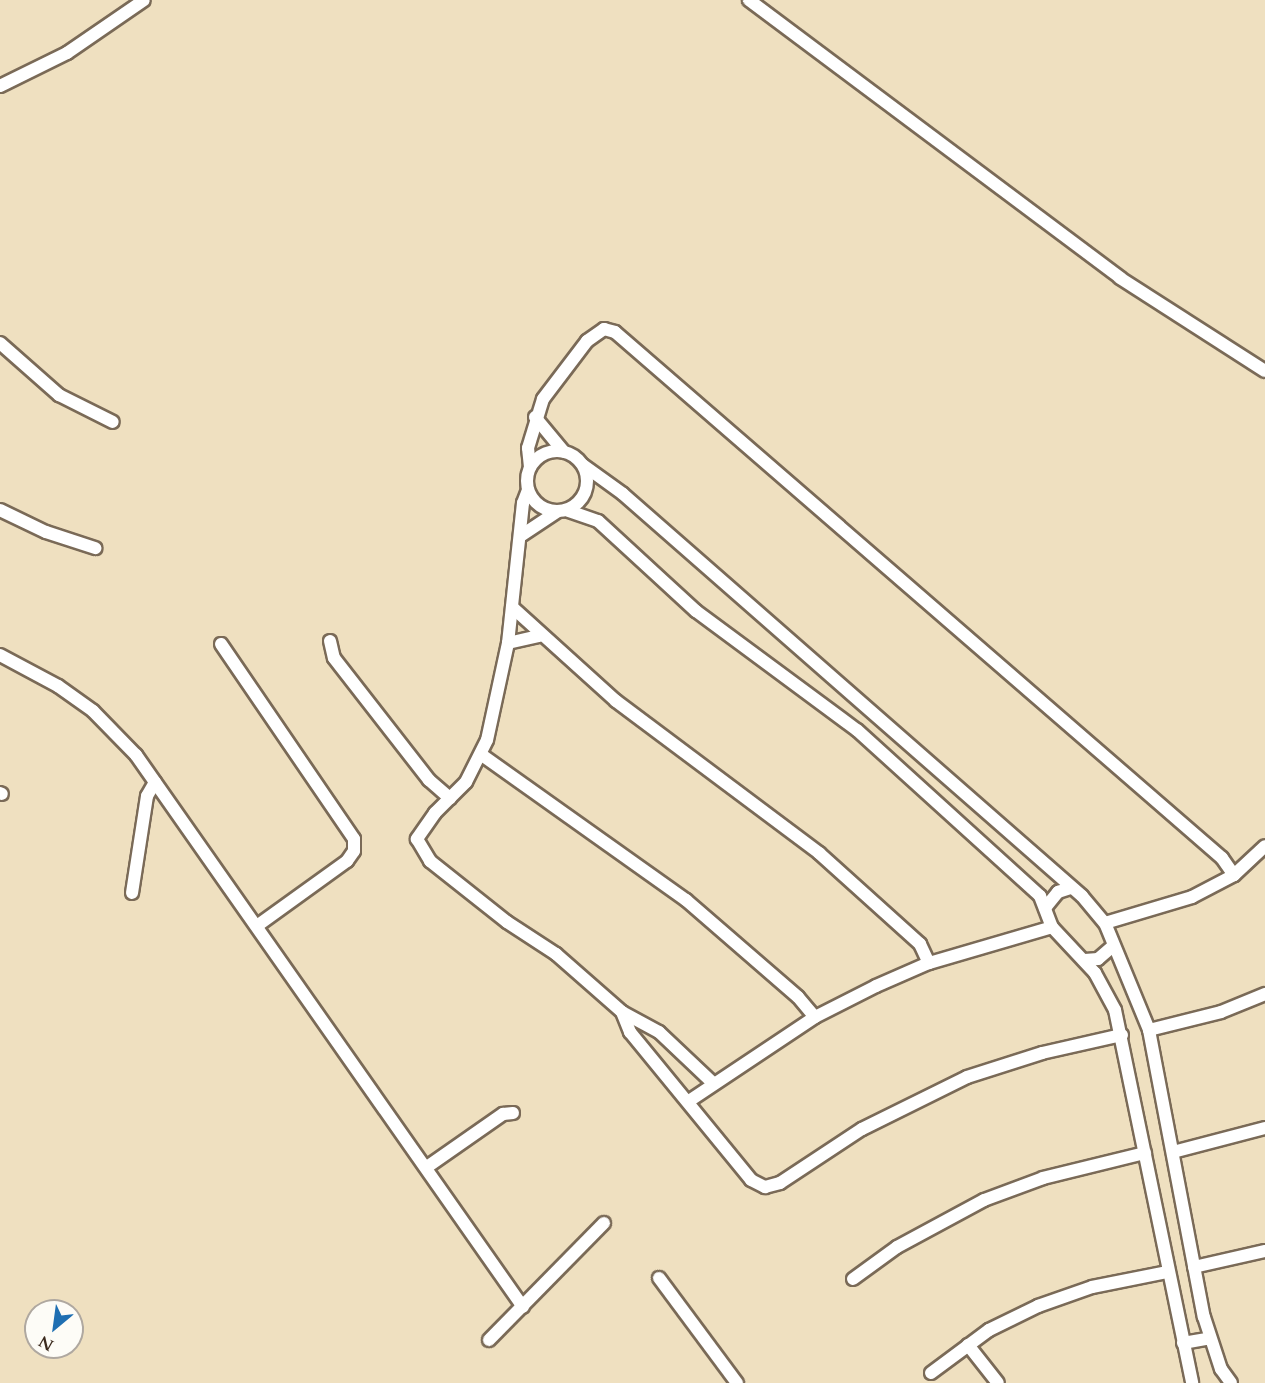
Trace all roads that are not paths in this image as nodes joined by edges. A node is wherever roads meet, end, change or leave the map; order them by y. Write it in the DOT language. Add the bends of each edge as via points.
graph roads {
  1 [pos="144,0"];
  2 [pos="749,0"];
  3 [pos="0,86"];
  4 [pos="2,351"];
  5 [pos="1265,370"];
  6 [pos="535,417"];
  7 [pos="113,422"];
  8 [pos="564,452"];
  9 [pos="583,465"];
  10 [pos="530,467"];
  11 [pos="528,490"];
  12 [pos="0,510"];
  13 [pos="562,511"];
  14 [pos="522,535"];
  15 [pos="95,548"];
  16 [pos="512,607"];
  17 [pos="539,636"];
  18 [pos="330,641"];
  19 [pos="508,643"];
  20 [pos="221,644"];
  21 [pos="0,655"];
  22 [pos="482,755"];
  23 [pos="155,782"];
  24 [pos="450,798"];
  25 [pos="1265,846"];
  26 [pos="1234,874"];
  27 [pos="1070,888"];
  28 [pos="132,893"];
  29 [pos="1045,908"];
  30 [pos="1105,923"];
  31 [pos="257,926"];
  32 [pos="1052,927"];
  33 [pos="1112,947"];
  34 [pos="1085,960"];
  35 [pos="929,963"];
  36 [pos="1265,994"];
  37 [pos="622,1012"];
  38 [pos="815,1017"];
  39 [pos="1149,1030"];
  40 [pos="1122,1035"];
  41 [pos="713,1083"];
  42 [pos="689,1101"];
  43 [pos="513,1113"];
  44 [pos="1265,1128"];
  45 [pos="1173,1152"];
  46 [pos="1145,1153"];
  47 [pos="427,1167"];
  48 [pos="604,1223"];
  49 [pos="1265,1251"];
  50 [pos="1194,1267"];
  51 [pos="1167,1272"];
  52 [pos="659,1278"];
  53 [pos="853,1279"];
  54 [pos="523,1307"];
  55 [pos="1210,1338"];
  56 [pos="489,1340"];
  57 [pos="1183,1343"];
  58 [pos="968,1345"];
  59 [pos="931,1373"];
  60 [pos="737,1383"];
  61 [pos="998,1383"];
  62 [pos="1191,1383"];
  63 [pos="1231,1383"];
  1 -- 3 [label="street" via="67,53"];
  2 -- 5 [label="street" via="1104,266"];
  4 -- 7 [label="street" via="59,395"];
  6 -- 8 [label="street"];
  6 -- 10 [label="street" via="528,448"];
  6 -- 26 [label="street" via="563,369 587,341 604,329 615,332 1214,850"];
  8 -- 9 [label="street"];
  8 -- 10 [label="street" via="548,452"];
  9 -- 13 [label="street" via="587,488 579,502"];
  9 -- 27 [label="street" via="623,494"];
  10 -- 11 [label="street"];
  11 -- 13 [label="street" via="543,508"];
  11 -- 14 [label="street" via="523,503"];
  12 -- 15 [label="street" via="46,532"];
  13 -- 14 [label="street"];
  13 -- 29 [label="street" via="598,521 609,529 696,611 857,730 1034,887"];
  14 -- 16 [label="street"];
  16 -- 17 [label="street"];
  16 -- 19 [label="street"];
  17 -- 19 [label="street"];
  17 -- 35 [label="street" via="646,725 819,853 920,945"];
  18 -- 24 [label="street" via="334,658 429,780"];
  19 -- 22 [label="street"];
  20 -- 31 [label="street" via="354,839 354,851 347,861"];
  21 -- 23 [label="street" via="93,711 136,755"];
  22 -- 24 [label="street"];
  22 -- 38 [label="street" via="686,900 798,997"];
  23 -- 28 [label="street" via="147,796"];
  23 -- 31 [label="street"];
  24 -- 37 [label="street" via="422,830 417,839 421,850 483,904 556,954"];
  25 -- 26 [label="street"];
  26 -- 30 [label="street" via="1181,901"];
  27 -- 29 [label="street" via="1050,898"];
  27 -- 30 [label="street" via="1093,906"];
  29 -- 32 [label="street"];
  30 -- 33 [label="street"];
  31 -- 47 [label="street"];
  32 -- 34 [label="street"];
  32 -- 35 [label="street"];
  33 -- 34 [label="street" via="1098,959"];
  33 -- 39 [label="street"];
  34 -- 40 [label="street" via="1105,988"];
  35 -- 38 [label="street"];
  36 -- 39 [label="street" via="1205,1017"];
  37 -- 41 [label="street" via="659,1032"];
  37 -- 42 [label="street" via="630,1032"];
  38 -- 41 [label="street"];
  39 -- 45 [label="street"];
  40 -- 42 [label="street" via="1042,1053 931,1092 862,1129 780,1183 765,1187 751,1180"];
  40 -- 46 [label="street"];
  41 -- 42 [label="street"];
  43 -- 47 [label="street" via="503,1114"];
  44 -- 45 [label="street"];
  45 -- 50 [label="street"];
  46 -- 51 [label="street"];
  46 -- 53 [label="street" via="1043,1178 984,1200 916,1236"];
  47 -- 54 [label="street"];
  48 -- 54 [label="street"];
  49 -- 50 [label="street"];
  50 -- 55 [label="street"];
  51 -- 57 [label="street"];
  51 -- 58 [label="street" via="1064,1296 1013,1317"];
  52 -- 60 [label="street"];
  54 -- 56 [label="street"];
  55 -- 57 [label="street"];
  55 -- 63 [label="street" via="1221,1369"];
  57 -- 62 [label="street"];
  58 -- 59 [label="street"];
  58 -- 61 [label="street"];
}
